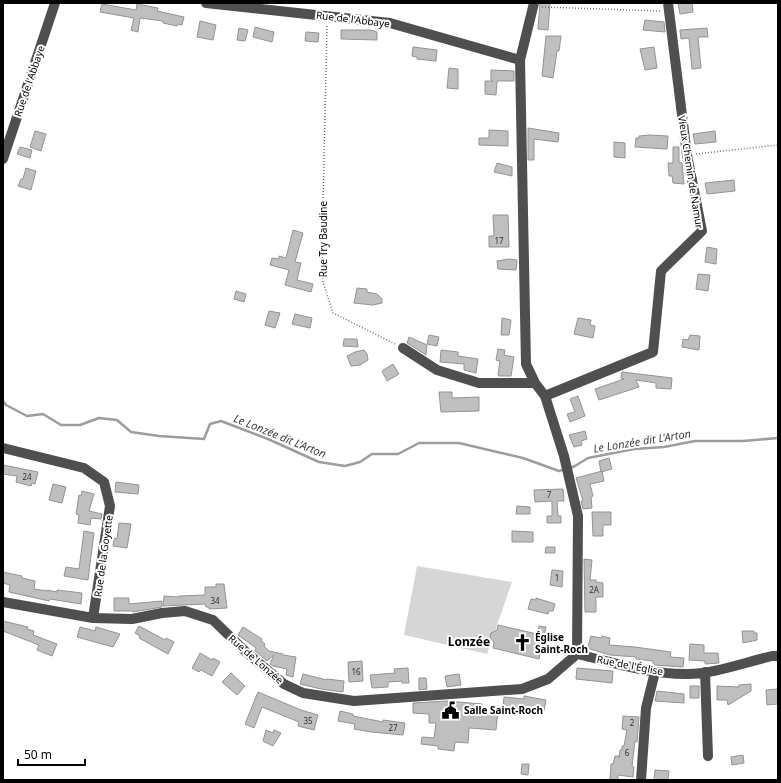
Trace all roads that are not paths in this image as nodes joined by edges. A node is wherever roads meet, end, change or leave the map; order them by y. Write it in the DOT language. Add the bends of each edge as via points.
graph roads {
  1 [pos="55,3"];
  2 [pos="206,3"];
  3 [pos="534,4"];
  4 [pos="669,7"];
  5 [pos="520,60"];
  6 [pos="3,159"];
  7 [pos="403,348"];
  8 [pos="535,383"];
  9 [pos="545,396"];
  10 [pos="3,448"];
  11 [pos="3,602"];
  12 [pos="93,618"];
  13 [pos="577,654"];
  14 [pos="778,656"];
  15 [pos="655,672"];
  16 [pos="705,672"];
  17 [pos="708,756"];
  18 [pos="641,780"];
  1 -- 6 [label="street, Rue de l'Abbaye"];
  2 -- 5 [label="street, Rue de l'Abbaye" via="390,23"];
  3 -- 5 [label="street"];
  4 -- 9 [label="street, Vieux Chemin de Namur" via="687,156 702,232 661,271 653,352"];
  5 -- 8 [label="street" via="526,364"];
  7 -- 8 [label="street" via="437,370 479,383"];
  8 -- 9 [label="street"];
  9 -- 13 [label="street" via="578,516"];
  10 -- 12 [label="street, Rue de la Goyette" via="84,468 104,482 110,506"];
  11 -- 12 [label="street, Rue de Lonzée"];
  12 -- 13 [label="street, Rue de Lonzée" via="132,619 185,611 213,620 284,684 303,693 354,701 522,689 548,680"];
  13 -- 15 [label="street, Rue de l'Église"];
  14 -- 16 [label="street, Rue de l'Église"];
  15 -- 16 [label="street, Rue de l'Église"];
  15 -- 18 [label="street" via="646,708"];
  16 -- 17 [label="street"];
}
